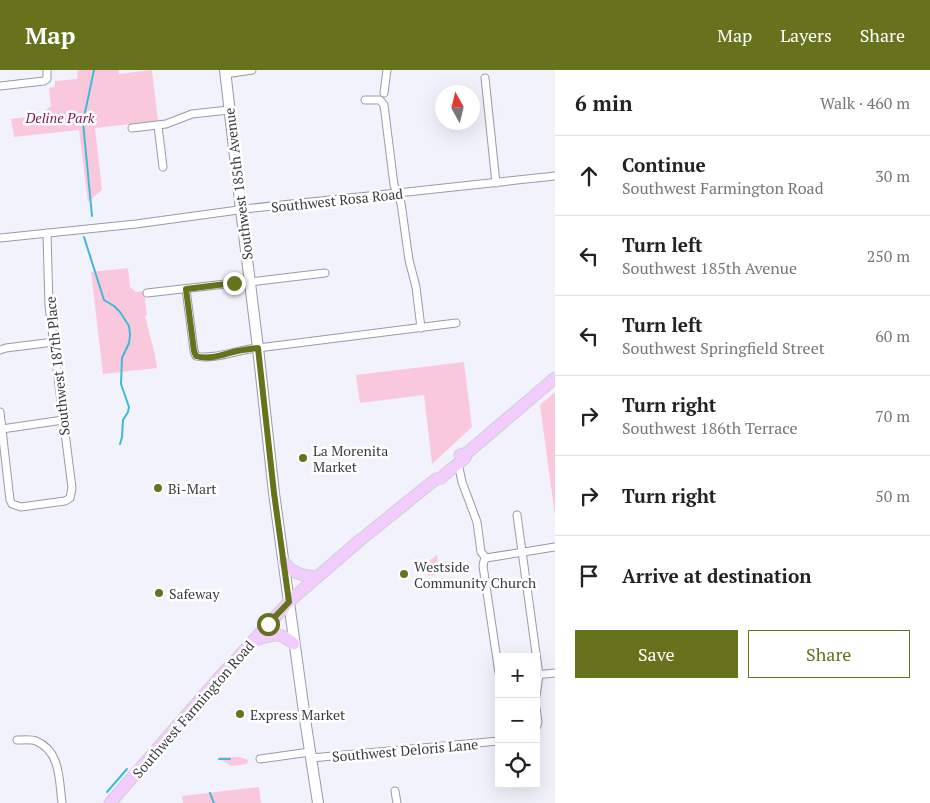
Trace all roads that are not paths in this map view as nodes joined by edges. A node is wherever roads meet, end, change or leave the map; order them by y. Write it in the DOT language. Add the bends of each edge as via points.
graph roads {
  1 [pos="47,70"];
  2 [pos="252,70"];
  3 [pos="386,70"];
  4 [pos="225,72"];
  5 [pos="485,78"];
  6 [pos="0,86"];
  7 [pos="384,93"];
  8 [pos="365,100"];
  9 [pos="229,110"];
  10 [pos="158,126"];
  11 [pos="132,128"];
  12 [pos="163,167"];
  13 [pos="555,176"];
  14 [pos="496,183"];
  15 [pos="397,194"];
  16 [pos="241,210"];
  17 [pos="47,233"];
  18 [pos="0,238"];
  19 [pos="325,273"];
  20 [pos="250,282"];
  21 [pos="234,283"];
  22 [pos="186,289"];
  23 [pos="147,293"];
  24 [pos="456,324"];
  25 [pos="421,328"];
  26 [pos="54,342"];
  27 [pos="258,348"];
  28 [pos="0,350"];
  29 [pos="555,378"];
  30 [pos="0,412"];
  31 [pos="63,420"];
  32 [pos="2,429"];
  33 [pos="463,457"];
  34 [pos="440,477"];
  35 [pos="462,482"];
  36 [pos="517,515"];
  37 [pos="555,547"];
  38 [pos="522,552"];
  39 [pos="486,558"];
  40 [pos="284,562"];
  41 [pos="317,577"];
  42 [pos="289,602"];
  43 [pos="254,640"];
  44 [pos="294,644"];
  45 [pos="496,653"];
  46 [pos="535,653"];
  47 [pos="555,673"];
  48 [pos="540,675"];
  49 [pos="17,740"];
  50 [pos="495,741"];
  51 [pos="311,755"];
  52 [pos="260,759"];
  53 [pos="396,791"];
  54 [pos="62,803"];
  55 [pos="110,803"];
  56 [pos="318,803"];
  57 [pos="397,803"];
  1 -- 6 [label="street" via="44,81"];
  2 -- 4 [label="street"];
  3 -- 7 [label="street"];
  4 -- 9 [label="main road, Southwest 185th Avenue"];
  5 -- 14 [label="street"];
  8 -- 15 [label="street" via="380,100 384,105"];
  9 -- 10 [label="street" via="192,114"];
  9 -- 16 [label="main road, Southwest 185th Avenue"];
  10 -- 11 [label="street"];
  10 -- 12 [label="street"];
  13 -- 14 [label="street, Southwest Rosa Road"];
  14 -- 15 [label="street, Southwest Rosa Road"];
  15 -- 16 [label="street, Southwest Rosa Road"];
  15 -- 25 [label="street"];
  16 -- 17 [label="street, Southwest Rosa Road"];
  16 -- 20 [label="main road, Southwest 185th Avenue"];
  17 -- 18 [label="street, Southwest Rosa Road"];
  17 -- 26 [label="street, Southwest 187th Place"];
  19 -- 20 [label="street"];
  20 -- 27 [label="main road, Southwest 185th Avenue"];
  21 -- 22 [label="street"];
  22 -- 23 [label="street"];
  22 -- 27 [label="street" via="196,356 201,358"];
  24 -- 25 [label="street"];
  25 -- 27 [label="street"];
  26 -- 28 [label="street"];
  26 -- 31 [label="street, Southwest 187th Place"];
  27 -- 40 [label="main road, Southwest 185th Avenue"];
  29 -- 33 [label="main road, Southwest Farmington Road"];
  30 -- 32 [label="street"];
  31 -- 32 [label="street"];
  31 -- 32 [label="street, Southwest 187th Place" via="72,488 70,498 65,501 22,507 12,504"];
  33 -- 34 [label="main road, Southwest Farmington Road" via="461,454 438,473"];
  33 -- 35 [label="street" via="459,468"];
  34 -- 35 [label="street" via="453,476"];
  34 -- 41 [label="main road, Southwest Farmington Road"];
  35 -- 39 [label="street" via="477,522 481,552"];
  36 -- 38 [label="street"];
  37 -- 38 [label="street"];
  38 -- 39 [label="street"];
  38 -- 46 [label="street"];
  39 -- 45 [label="street" via="483,566"];
  40 -- 41 [label="main road" via="290,570"];
  40 -- 42 [label="main road, Southwest 185th Avenue"];
  41 -- 42 [label="main road, Southwest Farmington Road"];
  42 -- 43 [label="main road, Southwest Farmington Road"];
  42 -- 44 [label="main road, Southwest 185th Avenue"];
  43 -- 44 [label="main road" via="277,634"];
  43 -- 55 [label="main road, Southwest Farmington Road"];
  44 -- 51 [label="main road, Southwest 185th Avenue"];
  47 -- 48 [label="street"];
  49 -- 54 [label="street" via="36,741 51,752"];
  50 -- 51 [label="street, Southwest Deloris Lane"];
  51 -- 52 [label="street, Southwest Deloris Lane"];
  51 -- 56 [label="main road, Southwest 185th Avenue"];
  53 -- 57 [label="street"];
}
